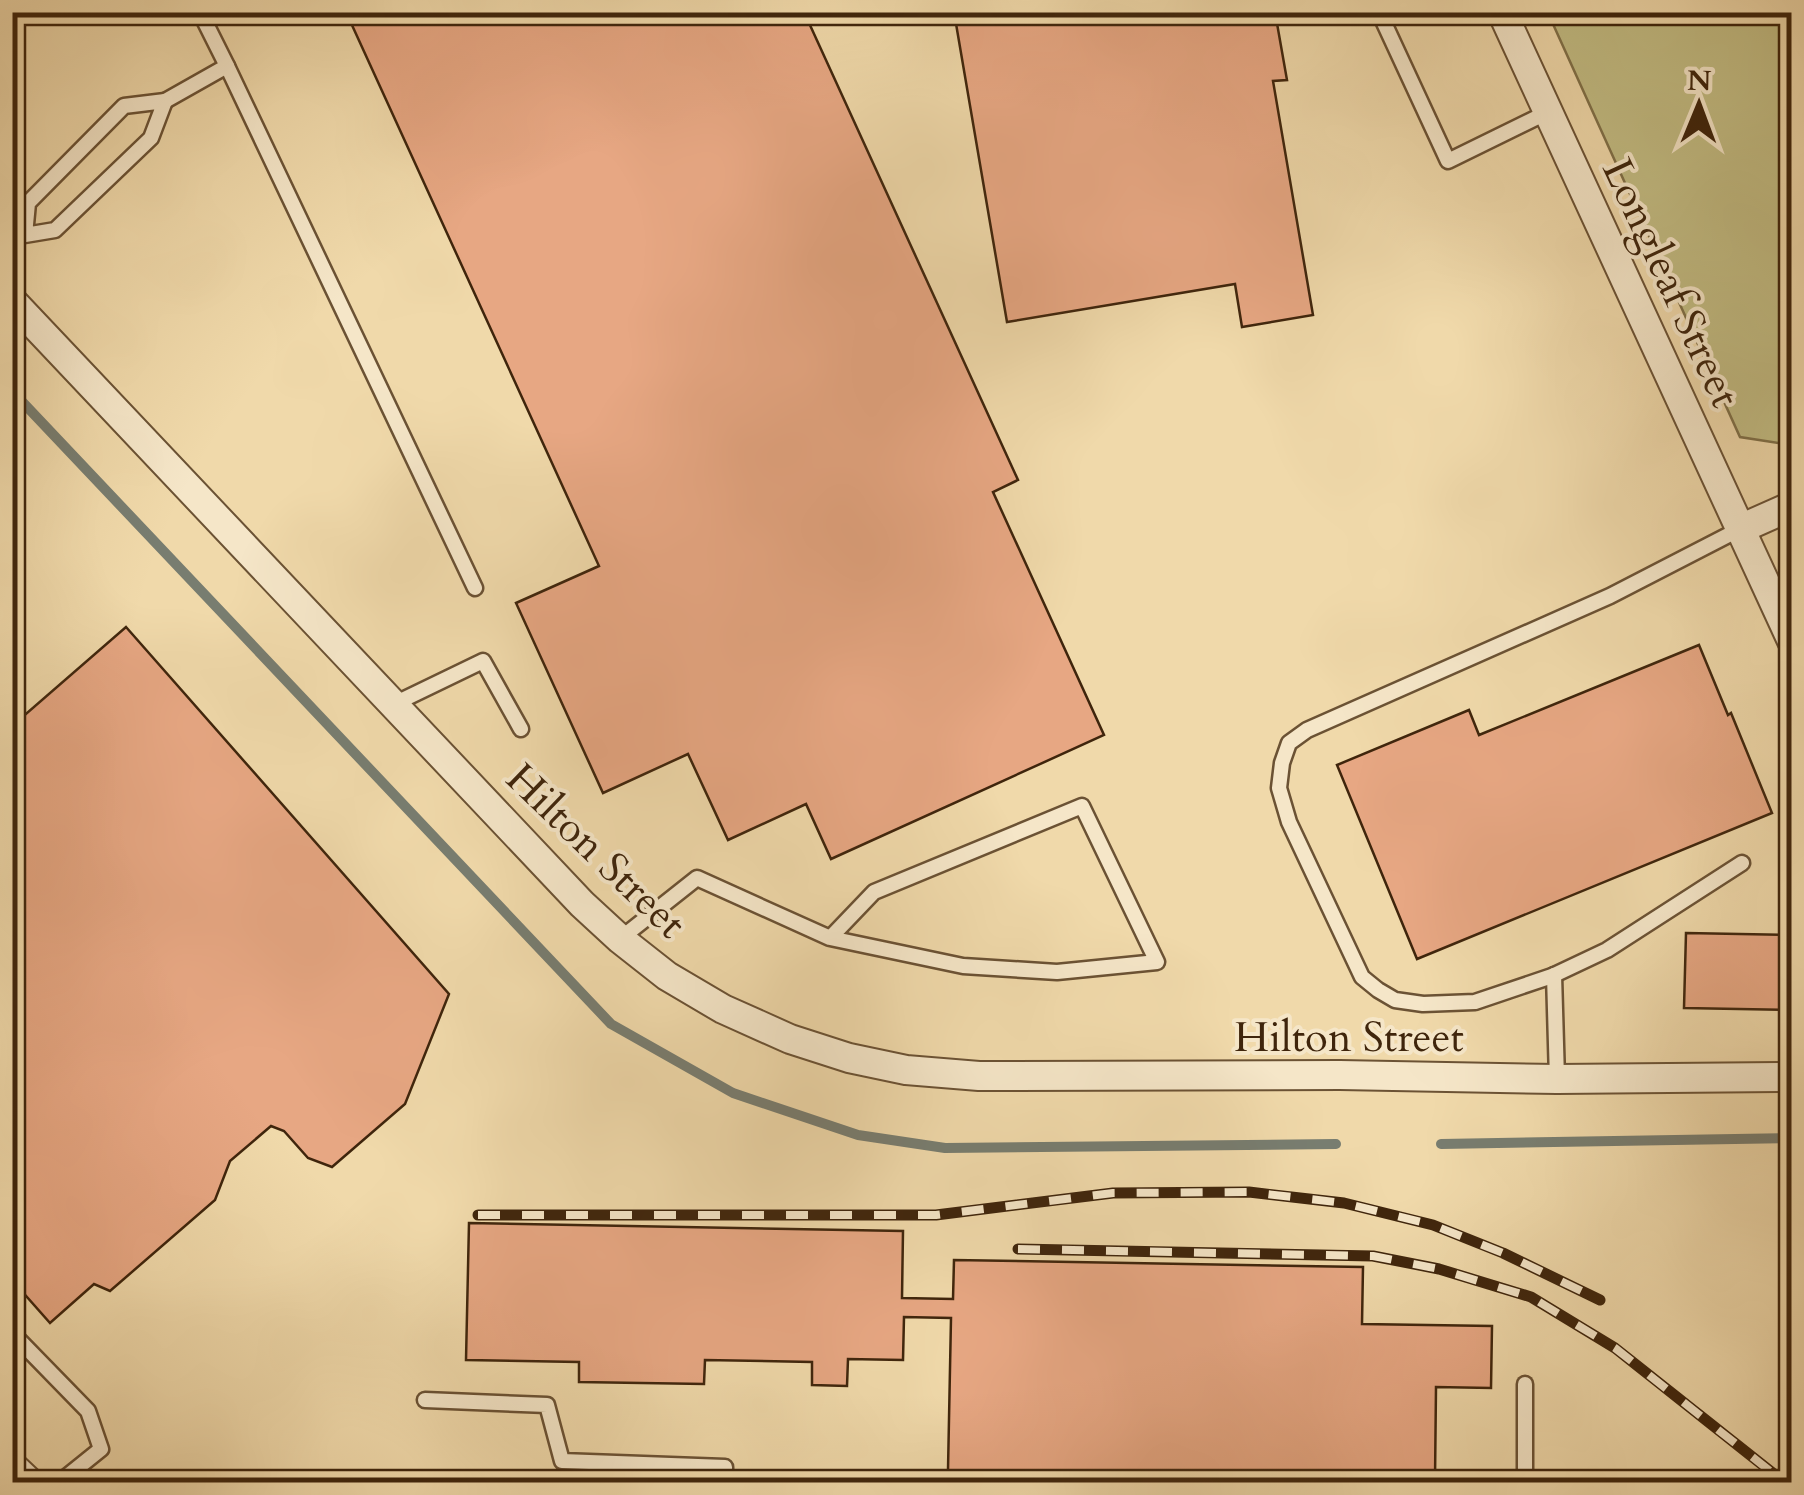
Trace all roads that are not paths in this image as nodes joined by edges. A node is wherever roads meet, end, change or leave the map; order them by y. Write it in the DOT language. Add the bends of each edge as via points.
graph roads {
  1 [pos="200,12"];
  2 [pos="1379,12"];
  3 [pos="1502,12"];
  4 [pos="227,66"];
  5 [pos="164,101"];
  6 [pos="1548,112"];
  7 [pos="25,235"];
  8 [pos="12,246"];
  9 [pos="12,301"];
  10 [pos="1792,506"];
  11 [pos="1740,529"];
  12 [pos="475,588"];
  13 [pos="1792,641"];
  14 [pos="394,704"];
  15 [pos="521,729"];
  16 [pos="1742,863"];
  17 [pos="830,938"];
  18 [pos="620,939"];
  19 [pos="1554,975"];
  20 [pos="1792,1077"];
  21 [pos="1556,1079"];
  22 [pos="12,1334"];
  23 [pos="1525,1384"];
  24 [pos="425,1400"];
  25 [pos="12,1466"];
  26 [pos="28,1482"];
  27 [pos="60,1482"];
  28 [pos="725,1482"];
  29 [pos="1525,1482"];
  1 -- 4 [label="lane"];
  2 -- 6 [label="lane" via="1448,161"];
  3 -- 6 [label="street, Longleaf Street"];
  4 -- 5 [label="lane"];
  4 -- 12 [label="lane"];
  5 -- 7 [label="lane" via="151,138 55,230"];
  5 -- 7 [label="lane" via="124,106 28,203"];
  6 -- 11 [label="street, Longleaf Street"];
  7 -- 8 [label="lane"];
  9 -- 14 [label="street, Hilton Street"];
  10 -- 11 [label="street"];
  11 -- 13 [label="street, Longleaf Street"];
  11 -- 19 [label="lane" via="1289,744 1280,788 1290,822 1370,984 1395,1000 1475,1002"];
  14 -- 15 [label="lane" via="483,662"];
  14 -- 18 [label="street, Hilton Street"];
  16 -- 19 [label="lane" via="1607,950"];
  17 -- 17 [label="lane" via="963,966 1057,972 1157,962 1082,806 874,892"];
  17 -- 18 [label="lane" via="697,878"];
  18 -- 21 [label="street, Hilton Street" via="723,1009 790,1039 906,1070"];
  19 -- 21 [label="lane"];
  20 -- 21 [label="street, Hilton Street"];
  22 -- 27 [label="lane" via="88,1411 101,1450"];
  23 -- 29 [label="lane"];
  24 -- 28 [label="lane" via="547,1405 562,1461 725,1467"];
  25 -- 26 [label="street"];
}
